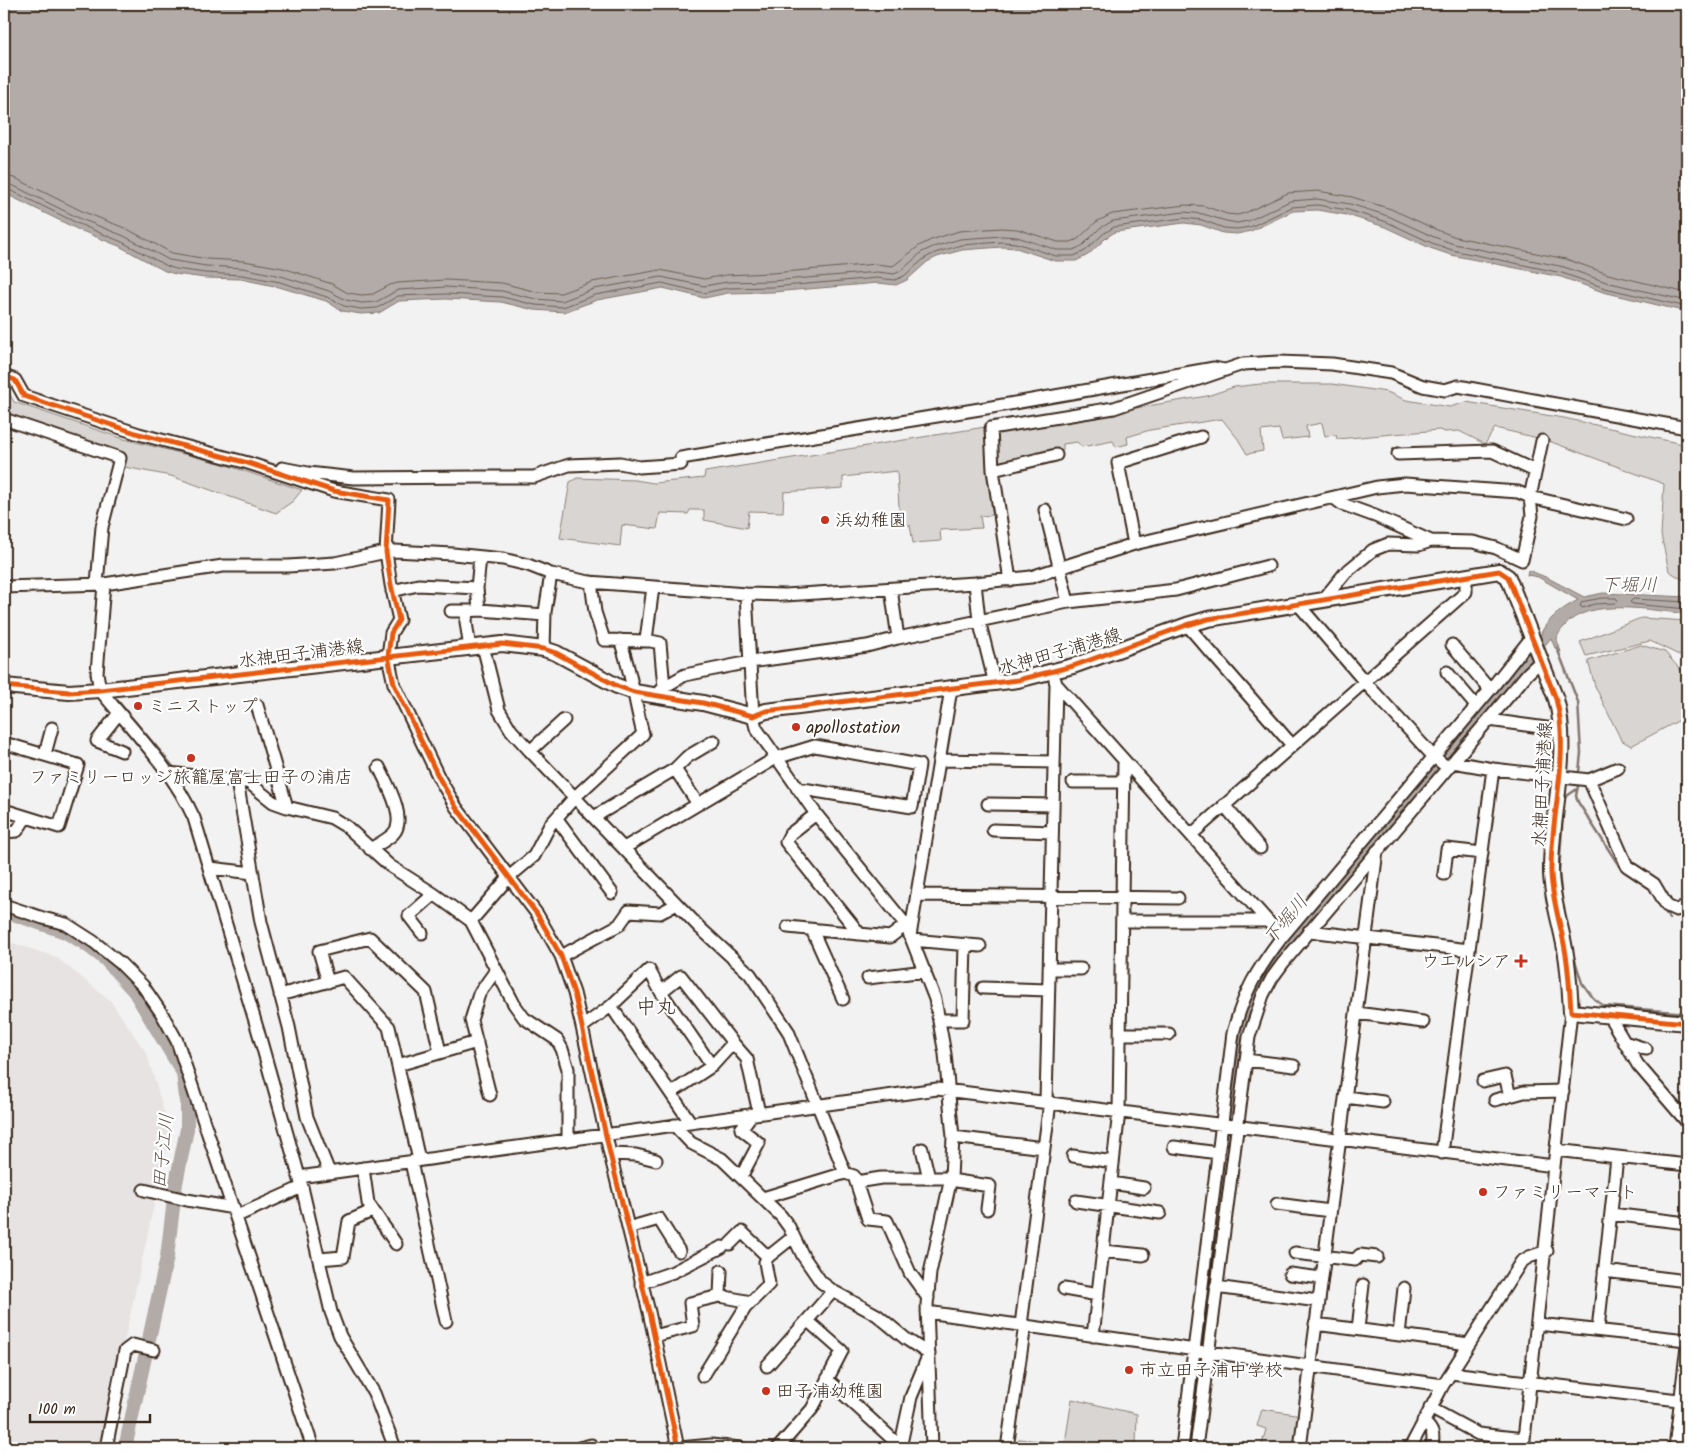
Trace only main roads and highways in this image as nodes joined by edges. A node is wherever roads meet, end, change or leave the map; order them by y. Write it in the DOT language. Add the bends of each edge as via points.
graph roads {
  1 [pos="4,686"];
  2 [pos="1687,1024"];
  1 -- 2 [label="main road, 水神田子浦港線" via="60,692 100,690 476,644 502,644 556,653 632,691 660,691 753,716 766,711 1054,678 1133,645 1208,619 1499,571 1508,577 1560,712 1559,777 1551,871 1566,956 1571,1012"];
}
